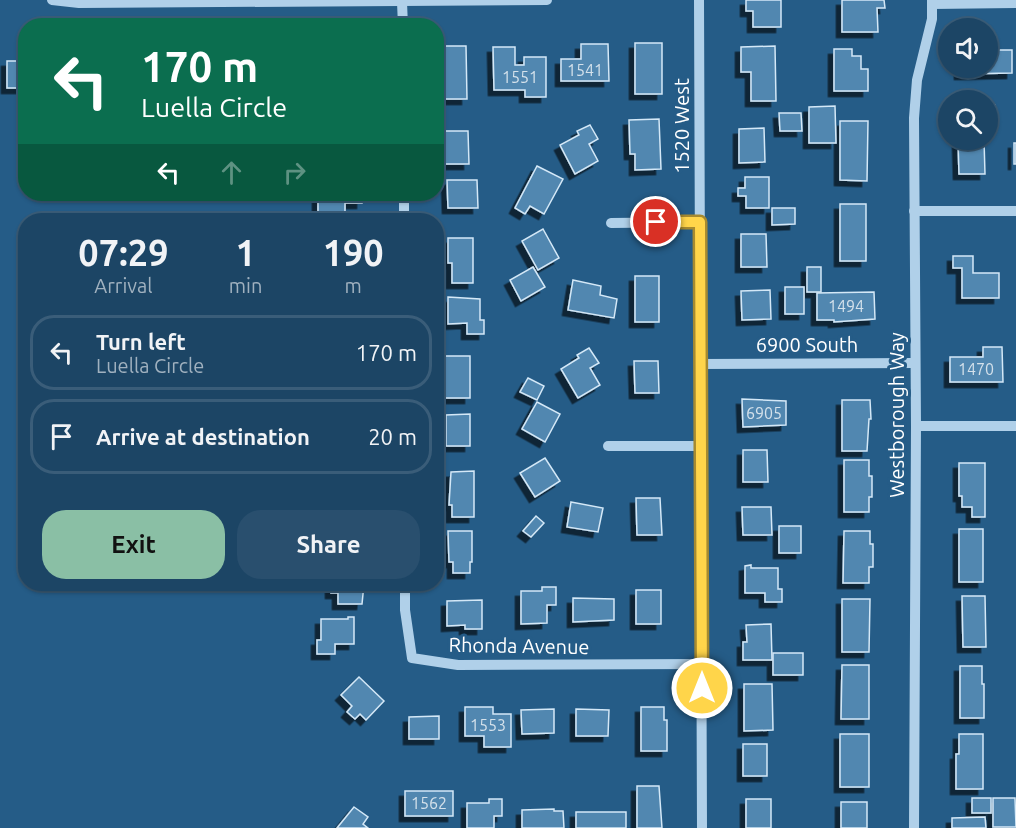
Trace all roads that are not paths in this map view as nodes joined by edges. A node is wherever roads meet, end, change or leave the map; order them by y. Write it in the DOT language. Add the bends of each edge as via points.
graph roads {
  1 [pos="52,0"];
  2 [pos="547,0"];
  3 [pos="699,0"];
  4 [pos="247,1"];
  5 [pos="402,2"];
  6 [pos="932,2"];
  7 [pos="1016,3"];
  8 [pos="403,18"];
  9 [pos="914,211"];
  10 [pos="1016,211"];
  11 [pos="700,222"];
  12 [pos="611,223"];
  13 [pos="915,363"];
  14 [pos="700,364"];
  15 [pos="916,426"];
  16 [pos="1016,426"];
  17 [pos="608,446"];
  18 [pos="701,446"];
  19 [pos="405,591"];
  20 [pos="702,664"];
  21 [pos="702,828"];
  22 [pos="914,828"];
  1 -- 4 [label="street"];
  2 -- 5 [label="street"];
  3 -- 11 [label="street, 1520 West"];
  4 -- 5 [label="street"];
  5 -- 8 [label="street"];
  6 -- 7 [label="street"];
  6 -- 9 [label="street, Westborough Way" via="929,35 916,87"];
  9 -- 10 [label="street"];
  9 -- 13 [label="street, Westborough Way"];
  11 -- 12 [label="street"];
  11 -- 14 [label="street, 1520 West"];
  13 -- 14 [label="street, 6900 South"];
  13 -- 15 [label="street, Westborough Way"];
  14 -- 18 [label="street, 1520 West"];
  15 -- 16 [label="street"];
  15 -- 22 [label="street, Westborough Way"];
  17 -- 18 [label="street"];
  18 -- 20 [label="street, 1520 West"];
  19 -- 20 [label="street, Rhonda Avenue" via="412,658 458,665"];
  20 -- 21 [label="street, 1520 West"];
}
